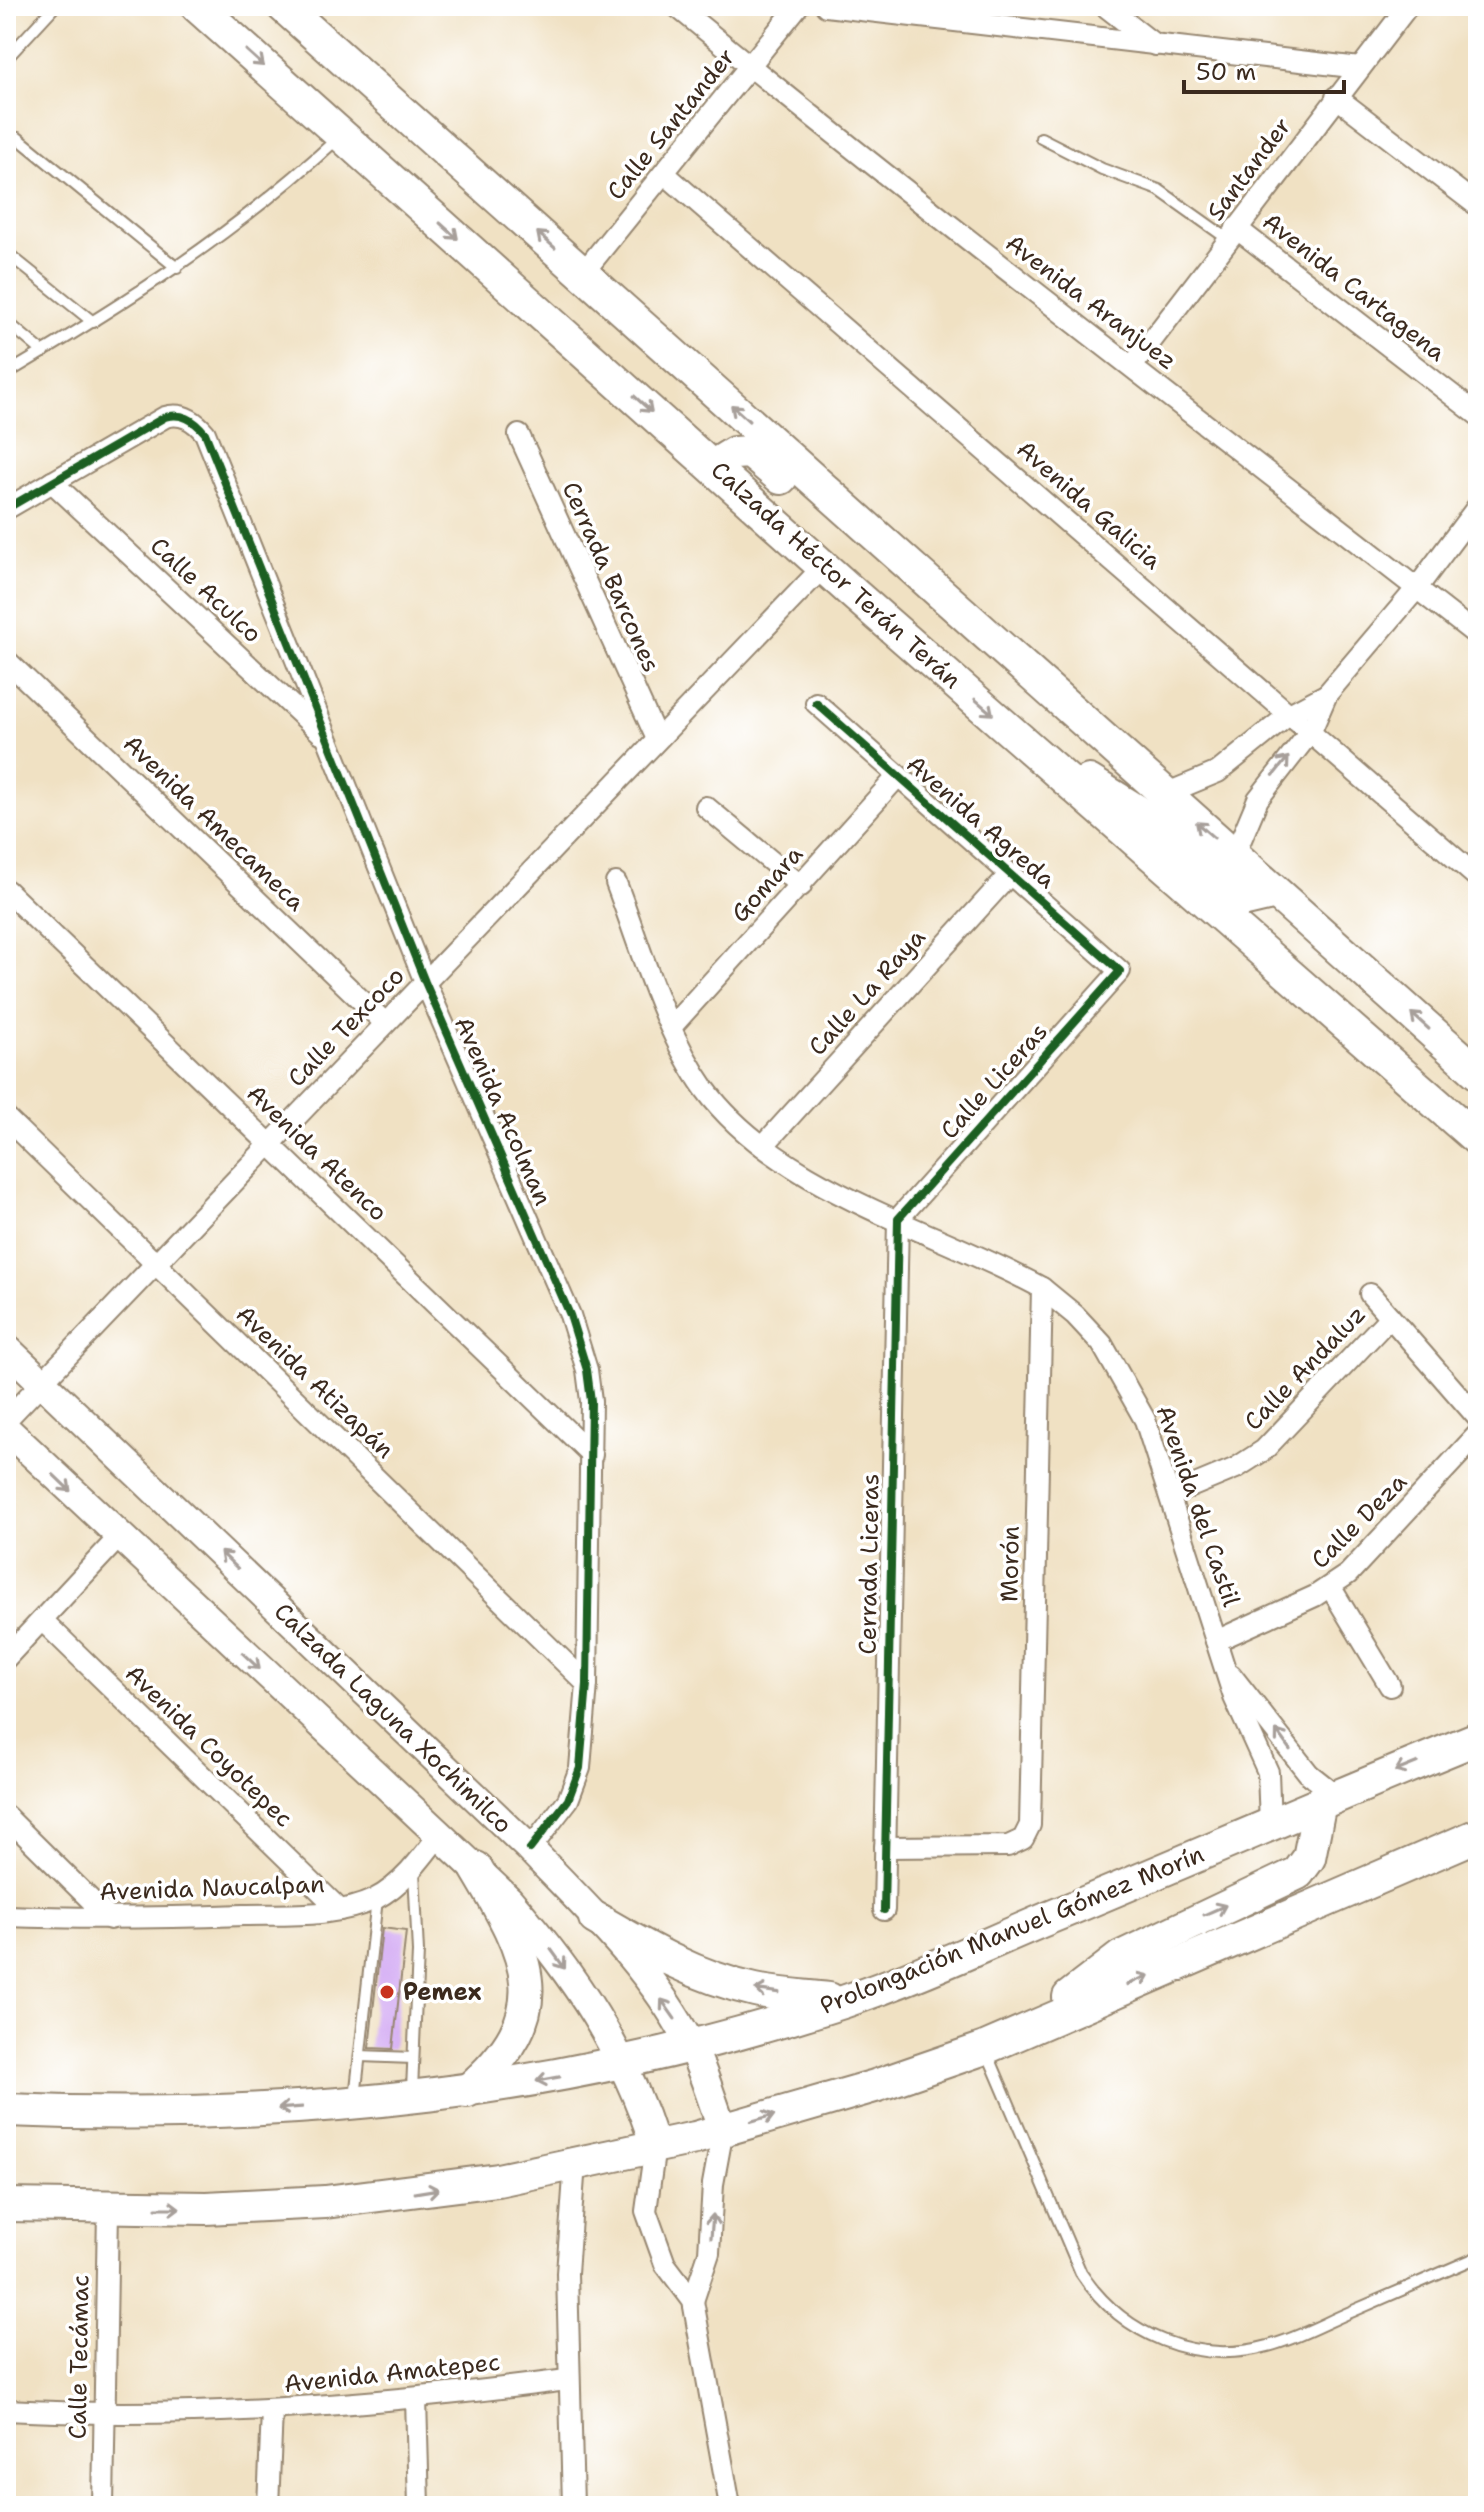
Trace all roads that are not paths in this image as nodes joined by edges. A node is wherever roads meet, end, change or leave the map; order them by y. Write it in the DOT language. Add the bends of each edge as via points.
graph roads {
  1 [pos="55,6"];
  2 [pos="197,6"];
  3 [pos="283,6"];
  4 [pos="676,6"];
  5 [pos="798,6"];
  6 [pos="826,6"];
  7 [pos="1105,6"];
  8 [pos="1408,6"];
  9 [pos="1155,45"];
  10 [pos="6,59"];
  11 [pos="750,67"];
  12 [pos="1360,68"];
  13 [pos="1336,97"];
  14 [pos="341,135"];
  15 [pos="6,137"];
  16 [pos="1041,138"];
  17 [pos="665,174"];
  18 [pos="1478,206"];
  19 [pos="1232,234"];
  20 [pos="6,252"];
  21 [pos="177,268"];
  22 [pos="583,273"];
  23 [pos="6,321"];
  24 [pos="93,322"];
  25 [pos="43,352"];
  26 [pos="1133,365"];
  27 [pos="6,374"];
  28 [pos="1478,415"];
  29 [pos="519,435"];
  30 [pos="713,466"];
  31 [pos="52,482"];
  32 [pos="1478,506"];
  33 [pos="6,509"];
  34 [pos="824,566"];
  35 [pos="929,583"];
  36 [pos="1417,588"];
  37 [pos="1478,636"];
  38 [pos="6,660"];
  39 [pos="1327,694"];
  40 [pos="816,703"];
  41 [pos="1291,713"];
  42 [pos="1311,731"];
  43 [pos="326,737"];
  44 [pos="657,739"];
  45 [pos="1031,748"];
  46 [pos="898,776"];
  47 [pos="1165,794"];
  48 [pos="706,807"];
  49 [pos="1234,856"];
  50 [pos="1010,874"];
  51 [pos="1478,878"];
  52 [pos="616,883"];
  53 [pos="801,886"];
  54 [pos="6,890"];
  55 [pos="1276,893"];
  56 [pos="1120,971"];
  57 [pos="425,982"];
  58 [pos="385,1023"];
  59 [pos="672,1026"];
  60 [pos="1478,1073"];
  61 [pos="6,1118"];
  62 [pos="1478,1140"];
  63 [pos="270,1144"];
  64 [pos="763,1146"];
  65 [pos="898,1219"];
  66 [pos="156,1263"];
  67 [pos="1042,1288"];
  68 [pos="1370,1294"];
  69 [pos="1390,1317"];
  70 [pos="6,1348"];
  71 [pos="42,1382"];
  72 [pos="1478,1418"];
  73 [pos="6,1420"];
  74 [pos="6,1429"];
  75 [pos="1478,1434"];
  76 [pos="592,1455"];
  77 [pos="1171,1495"];
  78 [pos="119,1537"];
  79 [pos="1331,1588"];
  80 [pos="42,1620"];
  81 [pos="1216,1641"];
  82 [pos="6,1658"];
  83 [pos="1229,1672"];
  84 [pos="587,1684"];
  85 [pos="1390,1686"];
  86 [pos="1478,1738"];
  87 [pos="1328,1799"];
  88 [pos="6,1816"];
  89 [pos="1270,1825"];
  90 [pos="439,1835"];
  91 [pos="1478,1835"];
  92 [pos="885,1847"];
  93 [pos="530,1849"];
  94 [pos="476,1868"];
  95 [pos="413,1869"];
  96 [pos="377,1898"];
  97 [pos="340,1910"];
  98 [pos="884,1910"];
  99 [pos="6,1916"];
  100 [pos="595,1918"];
  101 [pos="110,1919"];
  102 [pos="844,2001"];
  103 [pos="1031,2025"];
  104 [pos="690,2044"];
  105 [pos="985,2048"];
  106 [pos="360,2056"];
  107 [pos="413,2058"];
  108 [pos="624,2063"];
  109 [pos="467,2091"];
  110 [pos="412,2097"];
  111 [pos="355,2104"];
  112 [pos="6,2110"];
  113 [pos="723,2130"];
  114 [pos="655,2146"];
  115 [pos="575,2163"];
  116 [pos="6,2205"];
  117 [pos="108,2209"];
  118 [pos="1478,2257"];
  119 [pos="693,2301"];
  120 [pos="567,2380"];
  121 [pos="416,2399"];
  122 [pos="6,2410"];
  123 [pos="272,2411"];
  124 [pos="105,2414"];
  125 [pos="103,2506"];
  126 [pos="268,2506"];
  127 [pos="419,2506"];
  128 [pos="573,2506"];
  129 [pos="730,2506"];
  1 -- 10 [label="lane"];
  2 -- 14 [label="main road, Calzada Héctor Terán Terán, one-way"];
  22 -- 3 [label="main road, one-way"];
  4 -- 11 [label="street, Avenida Aranjuez"];
  5 -- 11 [label="street, Calle Santander"];
  6 -- 9 [label="street"];
  7 -- 9 [label="street"];
  8 -- 12 [label="street, Santander"];
  9 -- 12 [label="street"];
  11 -- 17 [label="street, Calle Santander"];
  11 -- 26 [label="street, Avenida Aranjuez"];
  12 -- 13 [label="street, Santander"];
  13 -- 18 [label="street"];
  13 -- 19 [label="street, Santander"];
  14 -- 21 [label="lane" via="264,205"];
  14 -- 30 [label="main road, Calzada Héctor Terán Terán, one-way"];
  15 -- 21 [label="lane" via="18,138"];
  16 -- 19 [label="lane" via="1159,190"];
  17 -- 22 [label="street, Calle Santander"];
  17 -- 41 [label="street, Avenida Galicia"];
  19 -- 26 [label="street, Santander"];
  19 -- 28 [label="street, Avenida Cartagena"];
  20 -- 24 [label="lane"];
  21 -- 24 [label="lane"];
  35 -- 22 [label="main road, one-way"];
  23 -- 25 [label="lane"];
  24 -- 25 [label="lane"];
  25 -- 27 [label="lane"];
  26 -- 36 [label="street, Avenida Aranjuez"];
  29 -- 44 [label="street, Cerrada Barcones"];
  30 -- 34 [label="main road, Calzada Héctor Terán Terán"];
  30 -- 35 [label="main road" via="734,453 750,452 856,546"];
  31 -- 33 [label="street"];
  31 -- 43 [label="street, Calle Aculco"];
  31 -- 43 [label="street, Avenida Acolman" via="165,417 186,418 205,433"];
  32 -- 36 [label="street"];
  34 -- 44 [label="street, Calle Texcoco"];
  34 -- 45 [label="main road, Calzada Héctor Terán Terán, one-way"];
  35 -- 47 [label="main road"];
  36 -- 37 [label="street, Avenida Aranjuez"];
  36 -- 39 [label="street"];
  38 -- 58 [label="street, Avenida Amecameca"];
  39 -- 41 [label="street"];
  39 -- 42 [label="street"];
  40 -- 46 [label="street, Avenida Agreda"];
  41 -- 42 [label="street, Avenida Galicia"];
  41 -- 47 [label="street" via="1218,772"];
  49 -- 42 [label="street, one-way" via="1258,799"];
  42 -- 51 [label="street, Avenida Galicia"];
  43 -- 57 [label="street, Avenida Acolman"];
  44 -- 57 [label="street, Calle Texcoco"];
  45 -- 55 [label="main road" via="1130,805 1240,900"];
  45 -- 62 [label="main road, Calzada Héctor Terán Terán"];
  46 -- 50 [label="street, Avenida Agreda"];
  46 -- 53 [label="street, Gomara"];
  49 -- 47 [label="main road, one-way"];
  48 -- 53 [label="street"];
  49 -- 55 [label="main road"];
  50 -- 56 [label="street, Avenida Agreda"];
  50 -- 64 [label="street, Calle La Raya"];
  52 -- 59 [label="street, Avenida del Castil"];
  53 -- 59 [label="street, Gomara"];
  54 -- 63 [label="street, Avenida Atenco"];
  60 -- 55 [label="main road, one-way"];
  56 -- 65 [label="street, Calle Liceras"];
  57 -- 58 [label="street, Calle Texcoco"];
  57 -- 76 [label="street, Avenida Acolman" via="570,1315 587,1370"];
  58 -- 63 [label="street, Calle Texcoco"];
  59 -- 64 [label="street, Avenida del Castil" via="705,1088"];
  61 -- 66 [label="street, Avenida Atizapán"];
  63 -- 66 [label="street, Calle Texcoco"];
  63 -- 76 [label="street, Avenida Atenco"];
  64 -- 65 [label="street, Avenida del Castil"];
  65 -- 67 [label="street, Avenida del Castil"];
  65 -- 92 [label="street, Cerrada Liceras"];
  66 -- 71 [label="street, Calle Texcoco"];
  66 -- 84 [label="street, Avenida Atizapán"];
  67 -- 77 [label="street, Avenida del Castil" via="1084,1324 1125,1379"];
  67 -- 92 [label="street, Morón" via="1030,1825 1023,1839 1008,1846"];
  68 -- 69 [label="street"];
  69 -- 72 [label="street"];
  69 -- 77 [label="street, Calle Andaluz" via="1264,1450 1236,1468"];
  70 -- 71 [label="main road, Calzada Laguna Xochimilco"];
  71 -- 73 [label="street, Calle Texcoco"];
  93 -- 71 [label="main road, Calzada Laguna Xochimilco, one-way"];
  74 -- 78 [label="main road, Calzada Laguna Xochimilco, one-way"];
  75 -- 79 [label="street, Calle Deza"];
  76 -- 84 [label="street, Avenida Acolman"];
  77 -- 81 [label="street, Avenida del Castil"];
  78 -- 80 [label="street"];
  78 -- 90 [label="main road, Calzada Laguna Xochimilco, one-way"];
  79 -- 81 [label="street, Calle Deza"];
  79 -- 85 [label="street"];
  80 -- 82 [label="street"];
  80 -- 97 [label="street, Avenida Coyotepec"];
  81 -- 83 [label="street, Avenida del Castil"];
  87 -- 83 [label="street, Avenida del Castil, one-way"];
  83 -- 89 [label="street, Avenida del Castil" via="1240,1713 1268,1772"];
  84 -- 93 [label="street, Avenida Acolman" via="576,1785"];
  86 -- 87 [label="main road, Prolongación Manuel Gómez Morín, one-way"];
  87 -- 89 [label="main road, Prolongación Manuel Gómez Morín"];
  103 -- 87 [label="main road, one-way" via="1121,1957 1298,1873 1309,1858"];
  88 -- 101 [label="street"];
  89 -- 102 [label="main road, Prolongación Manuel Gómez Morín"];
  90 -- 94 [label="main road, Calzada Laguna Xochimilco"];
  90 -- 95 [label="street, Avenida Naucalpan"];
  103 -- 91 [label="main road, one-way"];
  92 -- 98 [label="street, Cerrada Liceras"];
  93 -- 100 [label="main road, Calzada Laguna Xochimilco"];
  94 -- 108 [label="main road, Calzada Laguna Xochimilco, one-way" via="543,1939 599,2017"];
  94 -- 109 [label="main road" via="516,1937 527,1992 513,2045"];
  95 -- 96 [label="street, Avenida Naucalpan"];
  95 -- 107 [label="lane" via="418,1952"];
  96 -- 97 [label="street, Avenida Naucalpan"];
  96 -- 106 [label="lane"];
  97 -- 101 [label="street, Avenida Naucalpan"];
  99 -- 101 [label="street, Avenida Naucalpan"];
  102 -- 100 [label="main road, one-way" via="755,1990 707,1976"];
  104 -- 100 [label="main road, Calzada Laguna Xochimilco, one-way" via="671,2012"];
  102 -- 104 [label="main road, Prolongación Manuel Gómez Morín"];
  103 -- 105 [label="main road"];
  104 -- 108 [label="main road, Prolongación Manuel Gómez Morín"];
  104 -- 113 [label="main road, Calzada Laguna Xochimilco"];
  113 -- 105 [label="main road, one-way"];
  105 -- 118 [label="lane" via="1081,2273 1097,2297 1151,2337 1230,2353 1270,2346"];
  106 -- 107 [label="lane"];
  106 -- 111 [label="lane"];
  107 -- 110 [label="lane"];
  108 -- 109 [label="main road, Prolongación Manuel Gómez Morín, one-way"];
  108 -- 114 [label="main road, Calzada Laguna Xochimilco"];
  109 -- 110 [label="main road, Prolongación Manuel Gómez Morín"];
  110 -- 111 [label="main road, Prolongación Manuel Gómez Morín"];
  111 -- 112 [label="main road, Prolongación Manuel Gómez Morín, one-way" via="195,2113"];
  113 -- 114 [label="main road"];
  119 -- 113 [label="street, one-way" via="709,2253"];
  114 -- 115 [label="main road"];
  114 -- 119 [label="street" via="646,2211 665,2264"];
  117 -- 115 [label="main road, one-way" via="325,2202 498,2180"];
  115 -- 120 [label="street"];
  116 -- 117 [label="main road"];
  117 -- 124 [label="street, Calle Tecámac"];
  119 -- 129 [label="street"];
  120 -- 121 [label="street, Avenida Amatepec"];
  120 -- 128 [label="street"];
  121 -- 123 [label="street, Avenida Amatepec"];
  121 -- 127 [label="street"];
  122 -- 124 [label="street, Avenida Amatepec"];
  123 -- 124 [label="street, Avenida Amatepec"];
  123 -- 126 [label="street"];
  124 -- 125 [label="street, Calle Tecámac"];
}
